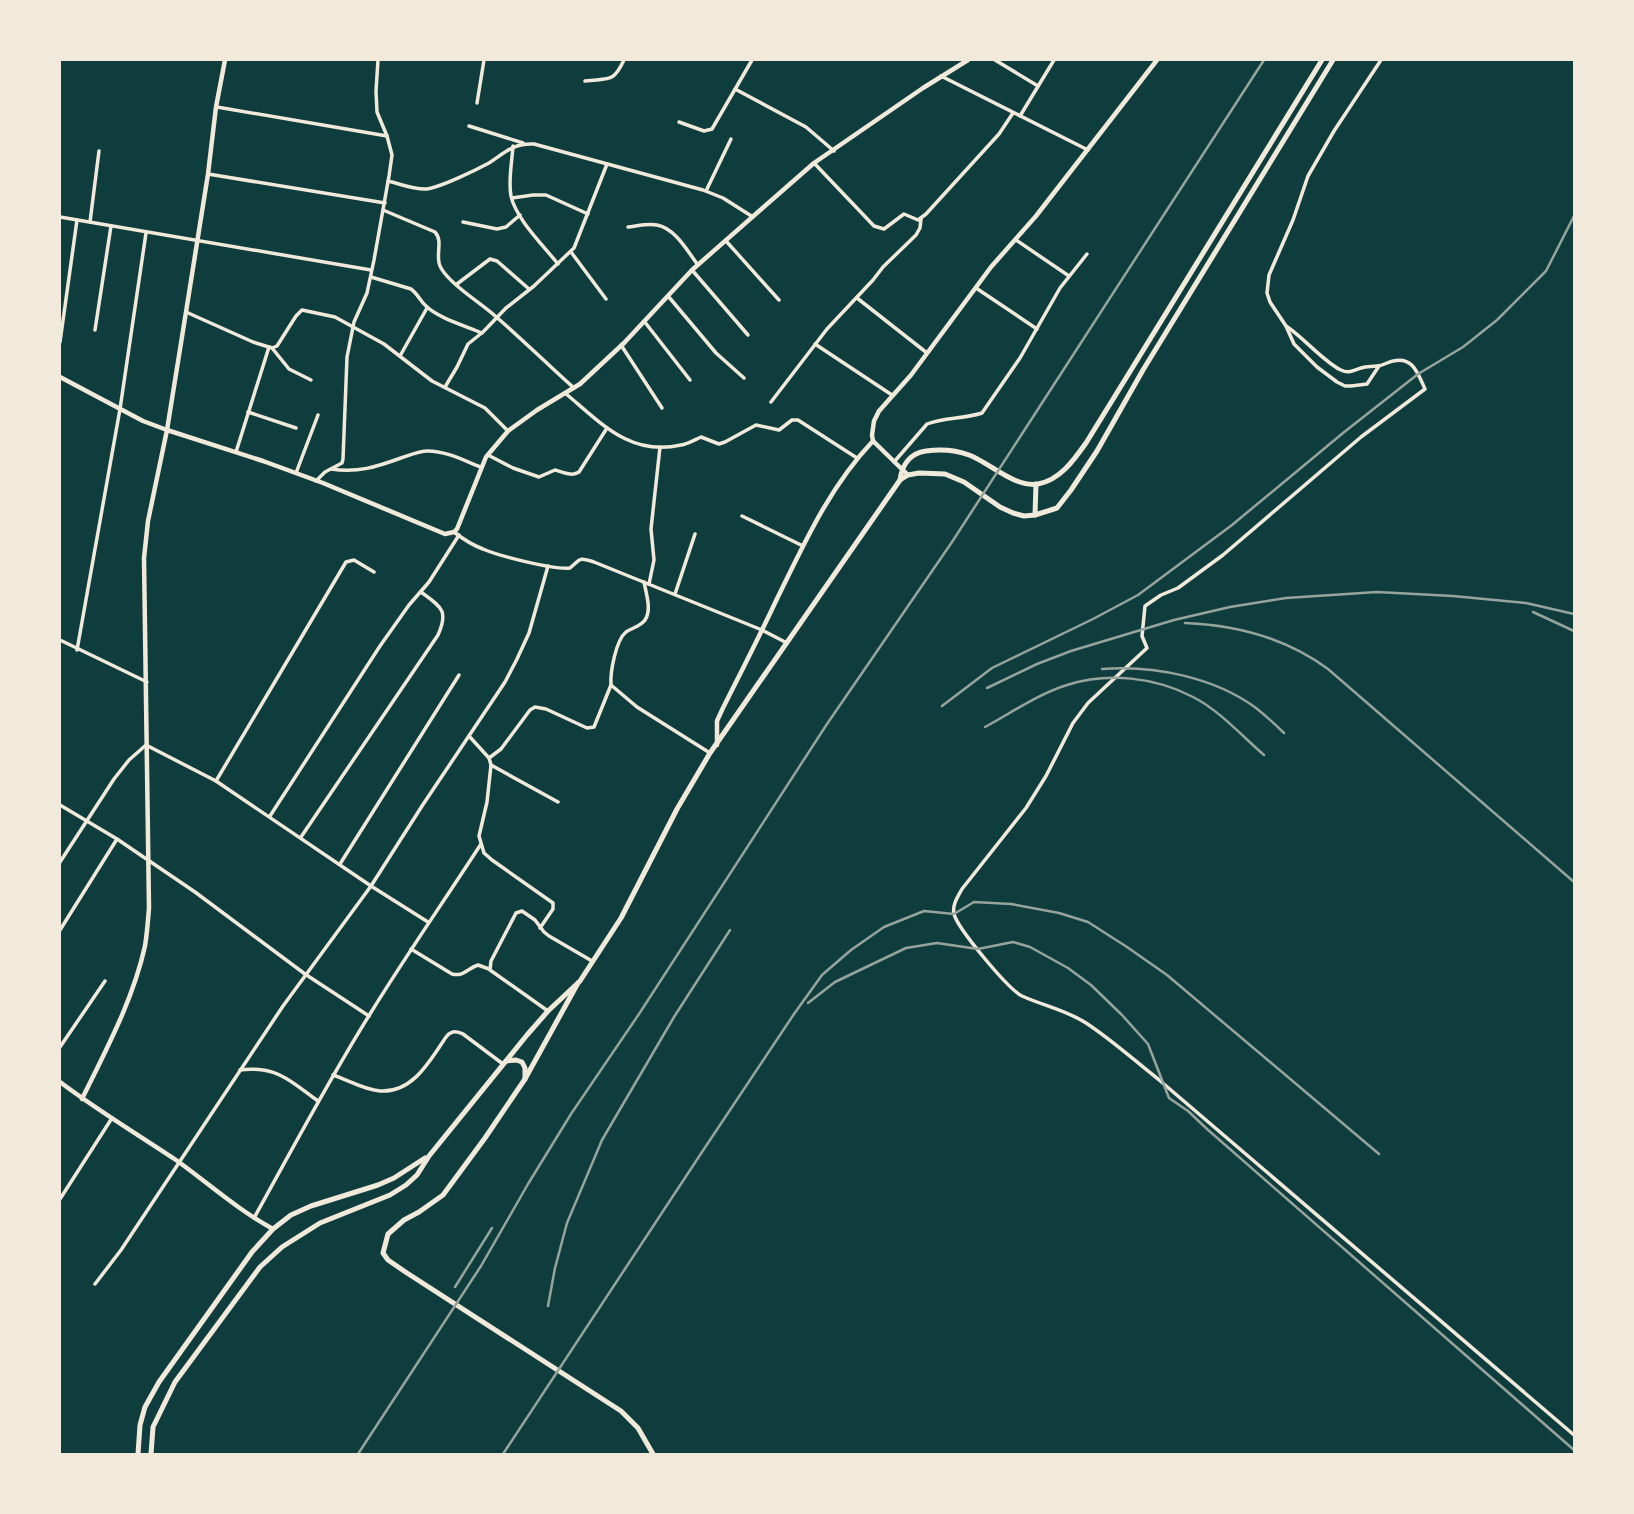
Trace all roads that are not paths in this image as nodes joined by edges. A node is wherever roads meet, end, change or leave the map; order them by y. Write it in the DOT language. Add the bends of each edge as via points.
graph roads {
  1 [pos="225,60"];
  2 [pos="379,60"];
  3 [pos="484,60"];
  4 [pos="624,60"];
  5 [pos="752,60"];
  6 [pos="968,60"];
  7 [pos="995,60"];
  8 [pos="1054,60"];
  9 [pos="1157,60"];
  10 [pos="1321,60"];
  11 [pos="1333,60"];
  12 [pos="1381,60"];
  13 [pos="942,76"];
  14 [pos="585,81"];
  15 [pos="1039,86"];
  16 [pos="735,89"];
  17 [pos="477,103"];
  18 [pos="216,107"];
  19 [pos="1013,113"];
  20 [pos="1020,116"];
  21 [pos="679,122"];
  22 [pos="469,126"];
  23 [pos="387,136"];
  24 [pos="731,139"];
  25 [pos="525,144"];
  26 [pos="513,146"];
  27 [pos="1088,150"];
  28 [pos="99,151"];
  29 [pos="834,151"];
  30 [pos="814,163"];
  31 [pos="607,164"];
  32 [pos="208,174"];
  33 [pos="388,181"];
  34 [pos="706,191"];
  35 [pos="512,198"];
  36 [pos="384,203"];
  37 [pos="383,210"];
  38 [pos="588,214"];
  39 [pos="520,215"];
  40 [pos="60,217"];
  41 [pos="753,217"];
  42 [pos="921,219"];
  43 [pos="77,220"];
  44 [pos="463,222"];
  45 [pos="90,223"];
  46 [pos="111,226"];
  47 [pos="628,228"];
  48 [pos="146,233"];
  49 [pos="1016,240"];
  50 [pos="726,241"];
  51 [pos="197,242"];
  52 [pos="571,252"];
  53 [pos="1087,254"];
  54 [pos="558,264"];
  55 [pos="698,265"];
  56 [pos="692,270"];
  57 [pos="372,271"];
  58 [pos="1069,276"];
  59 [pos="370,277"];
  60 [pos="456,284"];
  61 [pos="976,288"];
  62 [pos="529,289"];
  63 [pos="667,296"];
  64 [pos="857,298"];
  65 [pos="606,299"];
  66 [pos="779,300"];
  67 [pos="427,307"];
  68 [pos="186,312"];
  69 [pos="497,318"];
  70 [pos="644,321"];
  71 [pos="1286,326"];
  72 [pos="353,327"];
  73 [pos="1037,329"];
  74 [pos="95,330"];
  75 [pos="482,333"];
  76 [pos="748,335"];
  77 [pos="60,342"];
  78 [pos="814,344"];
  79 [pos="621,345"];
  80 [pos="270,347"];
  81 [pos="927,353"];
  82 [pos="400,356"];
  83 [pos="1379,366"];
  84 [pos="60,377"];
  85 [pos="744,378"];
  86 [pos="312,380"];
  87 [pos="690,380"];
  88 [pos="445,387"];
  89 [pos="574,388"];
  90 [pos="565,394"];
  91 [pos="892,395"];
  92 [pos="771,402"];
  93 [pos="662,408"];
  94 [pos="120,409"];
  95 [pos="248,412"];
  96 [pos="318,415"];
  97 [pos="296,428"];
  98 [pos="607,428"];
  99 [pos="167,430"];
  100 [pos="508,431"];
  101 [pos="873,441"];
  102 [pos="660,447"];
  103 [pos="236,452"];
  104 [pos="488,455"];
  105 [pos="857,458"];
  106 [pos="894,462"];
  107 [pos="481,467"];
  108 [pos="902,468"];
  109 [pos="331,469"];
  110 [pos="296,473"];
  111 [pos="908,475"];
  112 [pos="900,480"];
  113 [pos="316,481"];
  114 [pos="1036,485"];
  115 [pos="1035,515"];
  116 [pos="742,516"];
  117 [pos="456,533"];
  118 [pos="695,534"];
  119 [pos="803,547"];
  120 [pos="548,566"];
  121 [pos="374,572"];
  122 [pos="646,583"];
  123 [pos="421,592"];
  124 [pos="675,594"];
  125 [pos="762,630"];
  126 [pos="60,640"];
  127 [pos="787,643"];
  128 [pos="77,649"];
  129 [pos="458,675"];
  130 [pos="147,682"];
  131 [pos="611,685"];
  132 [pos="469,736"];
  133 [pos="146,745"];
  134 [pos="717,746"];
  135 [pos="710,754"];
  136 [pos="489,758"];
  137 [pos="491,765"];
  138 [pos="216,782"];
  139 [pos="558,802"];
  140 [pos="60,805"];
  141 [pos="270,816"];
  142 [pos="86,821"];
  143 [pos="302,837"];
  144 [pos="117,839"];
  145 [pos="481,845"];
  146 [pos="148,860"];
  147 [pos="60,862"];
  148 [pos="340,864"];
  149 [pos="371,886"];
  150 [pos="428,922"];
  151 [pos="540,928"];
  152 [pos="60,930"];
  153 [pos="411,948"];
  154 [pos="592,961"];
  155 [pos="490,970"];
  156 [pos="305,974"];
  157 [pos="105,981"];
  158 [pos="580,981"];
  159 [pos="548,1011"];
  160 [pos="369,1016"];
  161 [pos="60,1047"];
  162 [pos="504,1063"];
  163 [pos="240,1070"];
  164 [pos="333,1074"];
  165 [pos="525,1079"];
  166 [pos="60,1082"];
  167 [pos="82,1099"];
  168 [pos="318,1101"];
  169 [pos="112,1118"];
  170 [pos="429,1156"];
  171 [pos="178,1162"];
  172 [pos="60,1199"];
  173 [pos="254,1218"];
  174 [pos="273,1229"];
  175 [pos="95,1284"];
  176 [pos="1574,1435"];
  177 [pos="138,1454"];
  178 [pos="151,1454"];
  179 [pos="653,1454"];
  1 -- 18 [label="street"];
  2 -- 23 [label="street" via="376,102"];
  3 -- 17 [label="street"];
  4 -- 14 [label="street" via="612,78"];
  5 -- 16 [label="street"];
  6 -- 13 [label="street"];
  7 -- 15 [label="street"];
  8 -- 15 [label="street"];
  9 -- 27 [label="street"];
  10 -- 114 [label="main road" via="1086,443 1058,475"];
  11 -- 115 [label="main road" via="1082,476 1057,508"];
  12 -- 71 [label="street" via="1308,176 1269,275 1267,293"];
  13 -- 19 [label="street"];
  13 -- 29 [label="street"];
  15 -- 20 [label="street"];
  16 -- 21 [label="street" via="709,131"];
  16 -- 29 [label="street" via="806,127"];
  18 -- 23 [label="street"];
  18 -- 32 [label="street"];
  19 -- 20 [label="street"];
  19 -- 42 [label="street"];
  20 -- 27 [label="street"];
  22 -- 25 [label="street"];
  23 -- 33 [label="street" via="391,155"];
  24 -- 34 [label="street"];
  25 -- 26 [label="street"];
  25 -- 31 [label="street"];
  26 -- 33 [label="street" via="487,164 435,187 422,189"];
  26 -- 35 [label="street"];
  27 -- 49 [label="street"];
  28 -- 45 [label="street"];
  29 -- 30 [label="street"];
  30 -- 41 [label="street"];
  30 -- 42 [label="street" via="878,228 888,227 904,214"];
  31 -- 34 [label="street"];
  31 -- 38 [label="street"];
  32 -- 36 [label="street"];
  32 -- 51 [label="street"];
  33 -- 36 [label="street"];
  34 -- 41 [label="street"];
  35 -- 38 [label="street" via="546,195"];
  35 -- 39 [label="street"];
  36 -- 37 [label="street"];
  37 -- 57 [label="street"];
  37 -- 60 [label="street" via="438,235 440,268"];
  38 -- 52 [label="street"];
  39 -- 44 [label="street" via="502,229"];
  39 -- 54 [label="street"];
  40 -- 43 [label="street"];
  41 -- 50 [label="street"];
  42 -- 64 [label="street" via="916,235"];
  43 -- 45 [label="street"];
  43 -- 77 [label="street"];
  45 -- 46 [label="street"];
  46 -- 48 [label="street"];
  46 -- 74 [label="street"];
  47 -- 55 [label="street" via="662,226"];
  48 -- 51 [label="street"];
  48 -- 94 [label="street"];
  49 -- 58 [label="street"];
  49 -- 61 [label="street"];
  50 -- 55 [label="street"];
  50 -- 66 [label="street"];
  51 -- 57 [label="street"];
  51 -- 68 [label="street"];
  52 -- 54 [label="street"];
  52 -- 65 [label="street"];
  53 -- 58 [label="street"];
  54 -- 62 [label="street"];
  55 -- 56 [label="street"];
  56 -- 63 [label="street"];
  56 -- 76 [label="street"];
  57 -- 59 [label="street"];
  58 -- 73 [label="street"];
  59 -- 67 [label="street" via="415,291"];
  59 -- 72 [label="street"];
  60 -- 62 [label="street" via="490,259"];
  60 -- 69 [label="street"];
  61 -- 73 [label="street"];
  61 -- 81 [label="street"];
  62 -- 69 [label="street"];
  63 -- 70 [label="street"];
  63 -- 85 [label="street"];
  64 -- 78 [label="street"];
  64 -- 81 [label="street"];
  67 -- 75 [label="street"];
  67 -- 82 [label="street"];
  68 -- 80 [label="street"];
  68 -- 99 [label="street"];
  69 -- 75 [label="street"];
  69 -- 89 [label="street"];
  70 -- 79 [label="street"];
  70 -- 87 [label="street"];
  71 -- 83 [label="street" via="1343,371"];
  71 -- 83 [label="street" via="1304,357 1341,384 1367,384"];
  72 -- 80 [label="street" via="335,317 302,310 277,346"];
  72 -- 82 [label="street"];
  72 -- 109 [label="street" via="347,356 343,459"];
  73 -- 106 [label="street" via="982,413 927,424"];
  75 -- 88 [label="street" via="468,344"];
  78 -- 91 [label="street"];
  78 -- 92 [label="street"];
  79 -- 89 [label="street"];
  79 -- 93 [label="street"];
  80 -- 86 [label="street" via="289,369"];
  80 -- 95 [label="street"];
  81 -- 91 [label="street"];
  82 -- 88 [label="street"];
  83 -- 176 [label="street" via="1401,360 1410,363 1424,389 1223,555 1145,606 1142,636 1146,648 1073,723 1026,808 962,889 954,914 993,968 1020,995 1086,1023 1158,1079"];
  84 -- 94 [label="street"];
  88 -- 100 [label="street" via="485,408"];
  89 -- 90 [label="street"];
  90 -- 98 [label="street"];
  90 -- 100 [label="street"];
  91 -- 101 [label="street" via="874,421"];
  94 -- 99 [label="street"];
  94 -- 128 [label="street"];
  95 -- 97 [label="street"];
  95 -- 103 [label="street"];
  96 -- 110 [label="street"];
  98 -- 102 [label="street" via="630,442"];
  98 -- 104 [label="street" via="579,472 572,475 555,470 539,477"];
  99 -- 103 [label="street"];
  99 -- 130 [label="street" via="144,558"];
  100 -- 104 [label="street"];
  101 -- 105 [label="street"];
  101 -- 106 [label="street"];
  102 -- 105 [label="street" via="679,446 701,437 719,444 752,426 779,430 792,420"];
  102 -- 122 [label="street" via="651,529 654,560"];
  103 -- 110 [label="street"];
  104 -- 107 [label="street"];
  105 -- 119 [label="street"];
  106 -- 108 [label="street"];
  107 -- 109 [label="street" via="429,451 365,470"];
  107 -- 117 [label="street"];
  108 -- 111 [label="street"];
  108 -- 112 [label="main road"];
  108 -- 114 [label="main road" via="915,454 950,450"];
  109 -- 113 [label="street"];
  110 -- 113 [label="street"];
  111 -- 112 [label="main road"];
  111 -- 115 [label="main road" via="945,474 1013,513"];
  112 -- 127 [label="main road"];
  113 -- 117 [label="street" via="445,534"];
  114 -- 115 [label="main road"];
  116 -- 119 [label="street"];
  117 -- 120 [label="street" via="485,551"];
  117 -- 123 [label="street"];
  118 -- 124 [label="street"];
  119 -- 125 [label="street"];
  120 -- 122 [label="street" via="570,568 585,559"];
  120 -- 132 [label="street" via="517,659"];
  121 -- 138 [label="street" via="354,560 346,562"];
  122 -- 124 [label="street"];
  122 -- 131 [label="street" via="648,612 645,620 619,641"];
  123 -- 141 [label="street" via="380,646"];
  123 -- 143 [label="street" via="440,606 444,623"];
  124 -- 125 [label="street"];
  125 -- 127 [label="street"];
  125 -- 134 [label="street" via="718,721"];
  126 -- 128 [label="street"];
  127 -- 134 [label="main road"];
  128 -- 130 [label="street"];
  129 -- 148 [label="street"];
  130 -- 133 [label="street"];
  131 -- 135 [label="street"];
  131 -- 136 [label="street" via="594,727 535,707"];
  132 -- 136 [label="street"];
  132 -- 149 [label="street"];
  133 -- 138 [label="street"];
  133 -- 142 [label="street" via="129,760"];
  133 -- 146 [label="street"];
  134 -- 135 [label="main road"];
  135 -- 154 [label="main road" via="621,918"];
  136 -- 137 [label="street"];
  137 -- 139 [label="street"];
  137 -- 145 [label="street"];
  138 -- 141 [label="street"];
  140 -- 142 [label="street"];
  141 -- 143 [label="street"];
  142 -- 144 [label="street"];
  142 -- 147 [label="street"];
  143 -- 148 [label="street"];
  144 -- 146 [label="street"];
  144 -- 152 [label="street"];
  145 -- 150 [label="street"];
  145 -- 151 [label="street" via="492,860 553,902"];
  146 -- 156 [label="street"];
  146 -- 167 [label="street" via="149,908 138,971"];
  148 -- 149 [label="street"];
  149 -- 150 [label="street"];
  149 -- 156 [label="street"];
  150 -- 153 [label="street"];
  151 -- 154 [label="street"];
  151 -- 155 [label="street" via="522,911 516,913"];
  153 -- 155 [label="street" via="452,974 463,974 478,965"];
  153 -- 160 [label="street"];
  154 -- 158 [label="main road"];
  155 -- 159 [label="street"];
  156 -- 160 [label="street"];
  156 -- 163 [label="street"];
  157 -- 161 [label="street"];
  158 -- 159 [label="main road"];
  158 -- 165 [label="main road"];
  159 -- 162 [label="main road"];
  160 -- 164 [label="street"];
  162 -- 164 [label="street" via="463,1034 451,1032 405,1086 379,1091"];
  162 -- 165 [label="main road" via="522,1062"];
  162 -- 170 [label="main road"];
  163 -- 168 [label="street" via="273,1072"];
  163 -- 171 [label="street"];
  164 -- 168 [label="street"];
  165 -- 179 [label="main road" via="443,1195 388,1234 383,1253 621,1411"];
  166 -- 167 [label="street"];
  167 -- 169 [label="street"];
  168 -- 173 [label="street"];
  169 -- 171 [label="street"];
  169 -- 172 [label="street"];
  170 -- 174 [label="main road" via="394,1178 311,1206"];
  170 -- 178 [label="main road" via="406,1185 310,1228 260,1267 175,1382 153,1427"];
  171 -- 173 [label="street"];
  171 -- 175 [label="street"];
  173 -- 174 [label="street"];
  174 -- 177 [label="main road" via="159,1382 145,1407"];
}
